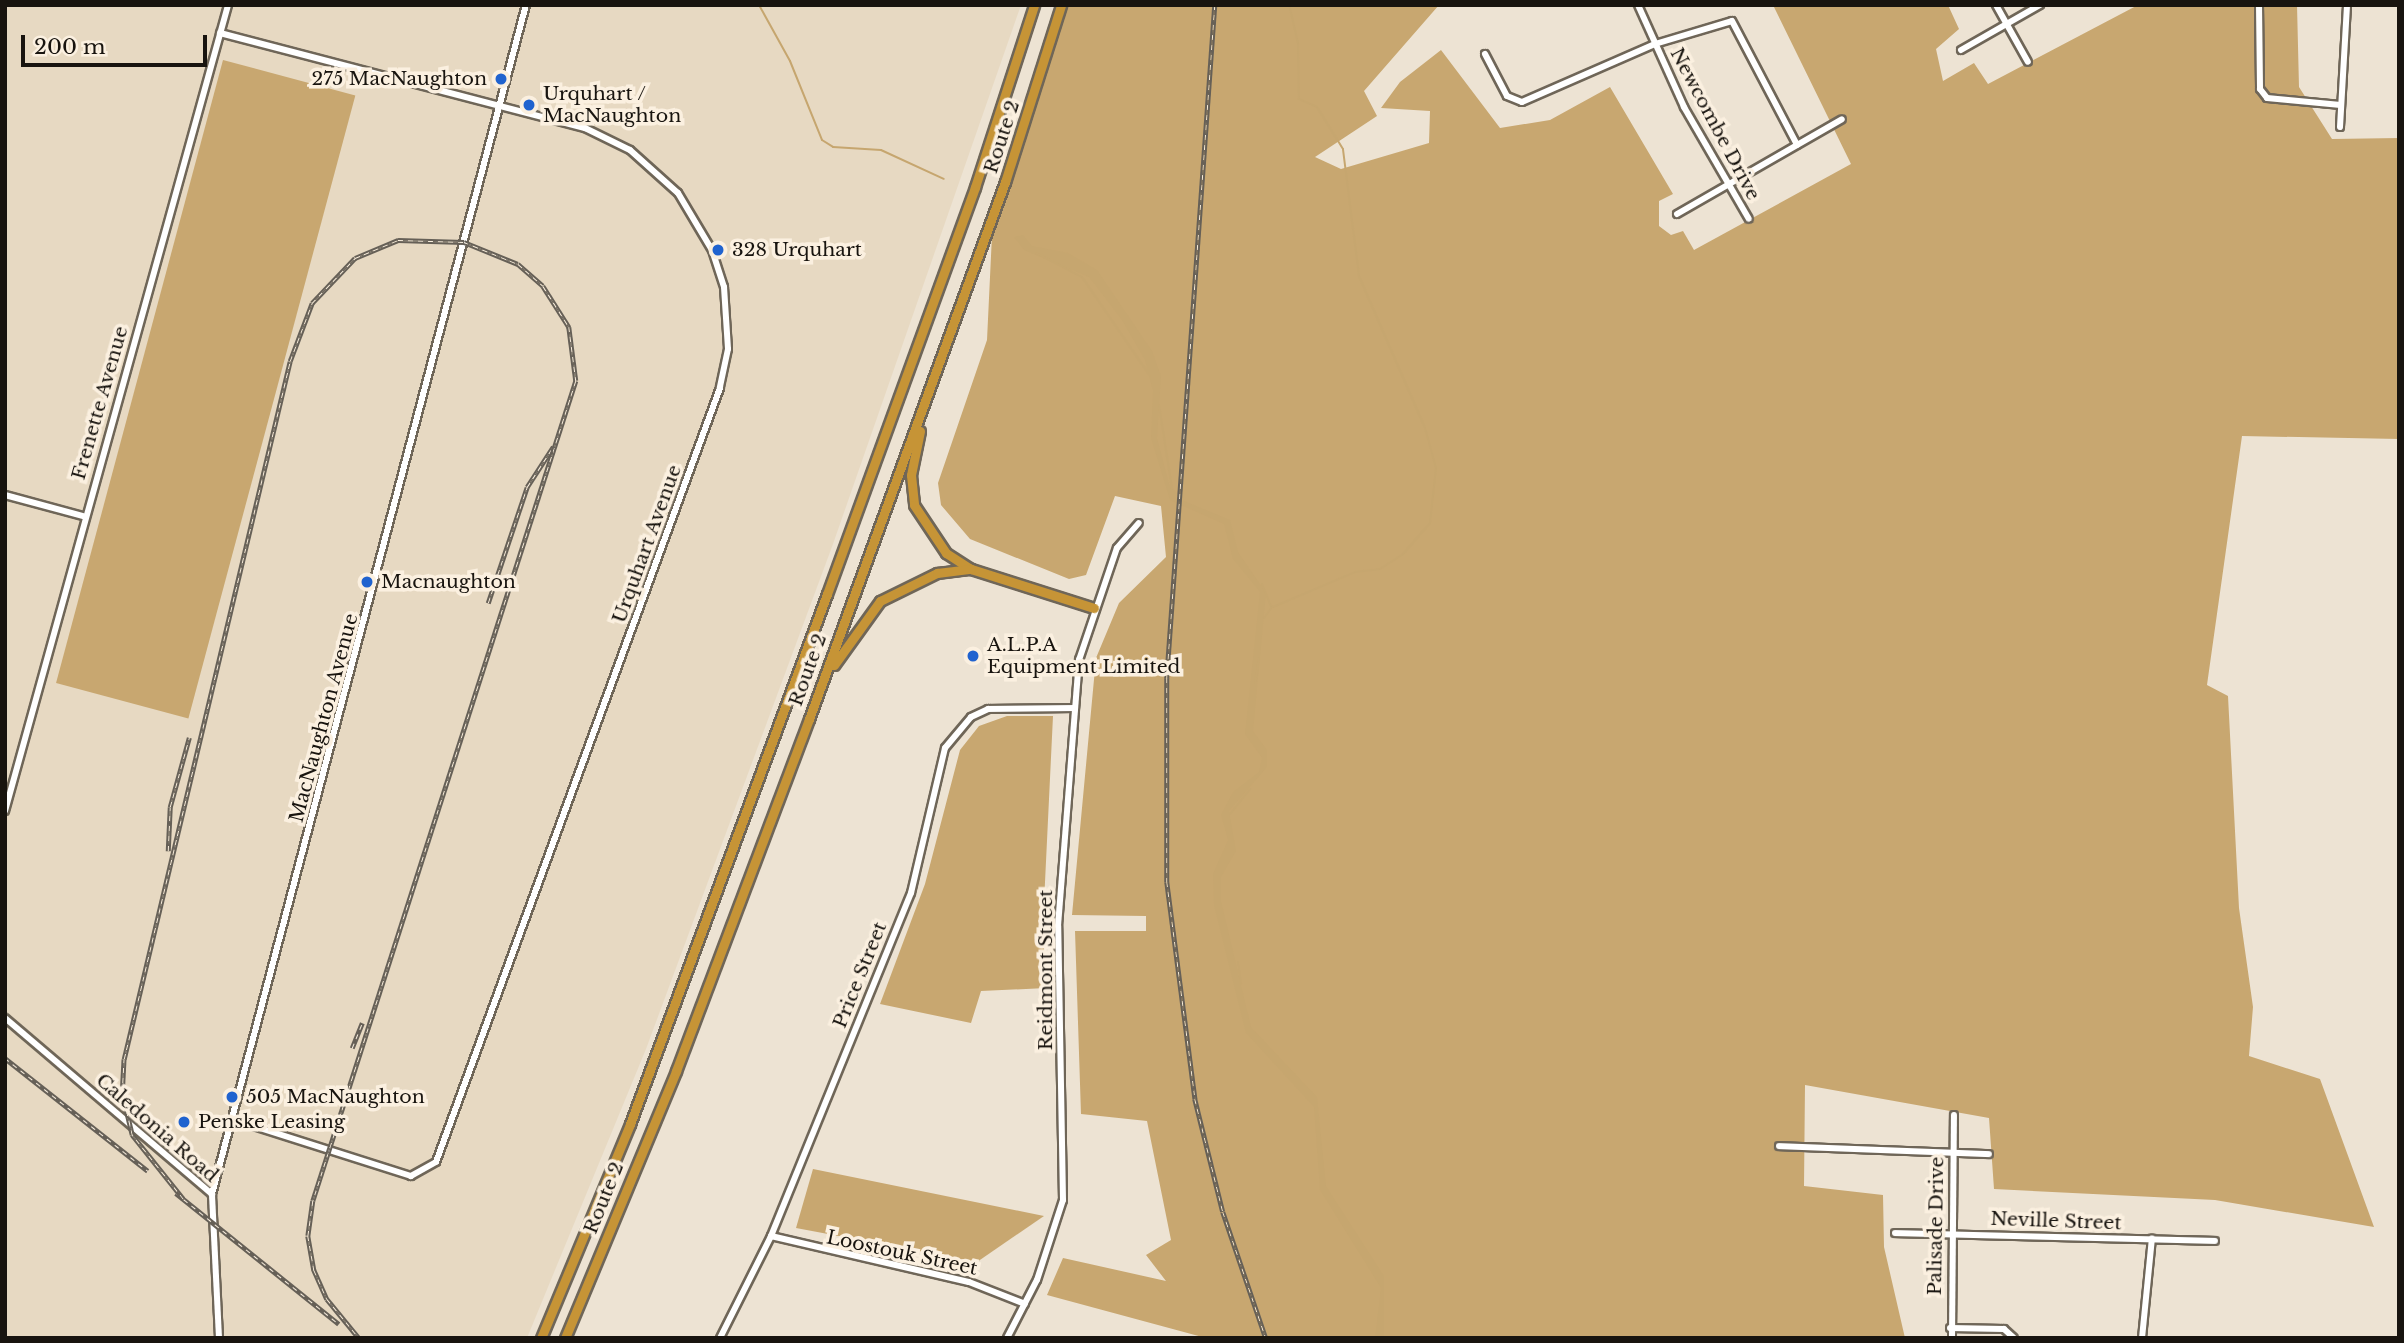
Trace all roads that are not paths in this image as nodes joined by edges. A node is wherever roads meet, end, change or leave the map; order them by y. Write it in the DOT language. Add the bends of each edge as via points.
graph roads {
  1 [pos="228,5"];
  2 [pos="526,5"];
  3 [pos="1034,5"];
  4 [pos="1061,5"];
  5 [pos="1638,5"];
  6 [pos="1996,5"];
  7 [pos="2040,5"];
  8 [pos="2259,5"];
  9 [pos="2347,5"];
  10 [pos="2007,25"];
  11 [pos="220,33"];
  12 [pos="1655,44"];
  13 [pos="1961,50"];
  14 [pos="1485,54"];
  15 [pos="2028,62"];
  16 [pos="499,105"];
  17 [pos="2341,105"];
  18 [pos="1842,119"];
  19 [pos="2340,127"];
  20 [pos="1797,145"];
  21 [pos="1728,185"];
  22 [pos="1677,214"];
  23 [pos="1749,219"];
  24 [pos="936,372"];
  25 [pos="5,495"];
  26 [pos="83,516"];
  27 [pos="1139,523"];
  28 [pos="971,569"];
  29 [pos="1094,608"];
  30 [pos="1073,708"];
  31 [pos="809,719"];
  32 [pos="5,811"];
  33 [pos="5,1018"];
  34 [pos="1954,1115"];
  35 [pos="234,1120"];
  36 [pos="1779,1146"];
  37 [pos="1953,1153"];
  38 [pos="1989,1154"];
  39 [pos="212,1194"];
  40 [pos="1895,1233"];
  41 [pos="1950,1233"];
  42 [pos="771,1236"];
  43 [pos="2152,1238"];
  44 [pos="2215,1241"];
  45 [pos="1025,1304"];
  46 [pos="1950,1328"];
  47 [pos="219,1338"];
  48 [pos="541,1338"];
  49 [pos="565,1338"];
  50 [pos="720,1338"];
  51 [pos="1007,1338"];
  52 [pos="1952,1338"];
  53 [pos="2014,1338"];
  54 [pos="2143,1338"];
  1 -- 11 [label="street, Frenette Avenue"];
  2 -- 16 [label="street, MacNaughton Avenue"];
  3 -- 48 [label="highway, Route 2" via="975,187 827,594 635,1111"];
  4 -- 24 [label="highway, Route 2"];
  5 -- 12 [label="street, Newcombe Drive"];
  6 -- 10 [label="street"];
  7 -- 10 [label="street"];
  8 -- 17 [label="street" via="2260,89 2267,98"];
  9 -- 17 [label="street"];
  10 -- 13 [label="street"];
  10 -- 15 [label="street"];
  11 -- 16 [label="street, Urquhart Avenue"];
  11 -- 26 [label="street, Frenette Avenue"];
  12 -- 14 [label="street" via="1522,102 1507,96"];
  12 -- 20 [label="street" via="1720,20 1737,24"];
  12 -- 21 [label="street, Newcombe Drive"];
  16 -- 35 [label="street, MacNaughton Avenue"];
  16 -- 35 [label="street, Urquhart Avenue" via="585,128 630,150 678,193 712,250 724,287 728,349 720,388 436,1162 411,1176"];
  17 -- 19 [label="street"];
  18 -- 20 [label="street"];
  20 -- 21 [label="street"];
  21 -- 22 [label="street"];
  21 -- 23 [label="street, Newcombe Drive"];
  24 -- 28 [label="highway" via="911,475 914,505 928,535"];
  24 -- 31 [label="highway, Route 2"];
  25 -- 26 [label="street"];
  26 -- 32 [label="street, Frenette Avenue"];
  27 -- 29 [label="street, Reidmont Street" via="1117,548"];
  28 -- 29 [label="highway"];
  28 -- 31 [label="highway" via="924,578 880,601 836,660"];
  29 -- 30 [label="street, Reidmont Street"];
  30 -- 42 [label="street, Price Street" via="988,709 971,717 945,748 911,893"];
  30 -- 45 [label="street, Reidmont Street" via="1058,926 1066,1162 1054,1239"];
  31 -- 49 [label="highway, Route 2" via="681,1059"];
  33 -- 39 [label="street, Caledonia Road"];
  34 -- 37 [label="street, Palisade Drive"];
  35 -- 39 [label="street, MacNaughton Avenue"];
  36 -- 37 [label="street"];
  37 -- 38 [label="street"];
  37 -- 41 [label="street, Palisade Drive"];
  39 -- 47 [label="street, Caledonia Road"];
  40 -- 41 [label="street, Neville Street"];
  41 -- 43 [label="street, Neville Street"];
  41 -- 46 [label="street, Palisade Drive"];
  42 -- 45 [label="street, Loostouk Street" via="968,1282"];
  42 -- 50 [label="street, Price Street"];
  43 -- 44 [label="street, Neville Street"];
  43 -- 54 [label="street"];
  45 -- 51 [label="street, Reidmont Street"];
  46 -- 52 [label="street, Palisade Drive"];
  46 -- 53 [label="street" via="2004,1329"];
}
